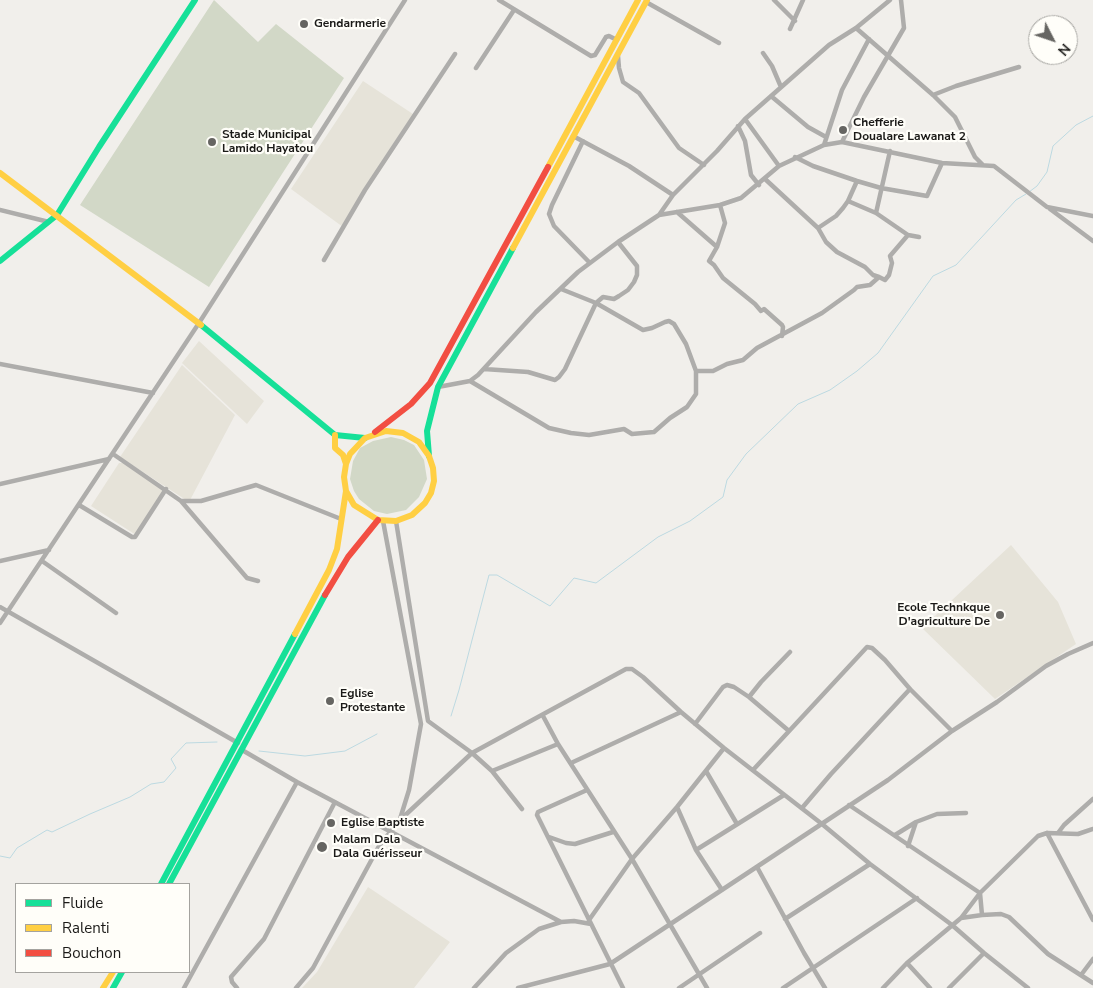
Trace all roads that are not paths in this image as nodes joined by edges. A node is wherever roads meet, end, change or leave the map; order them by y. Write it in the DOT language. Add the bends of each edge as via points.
graph roads {
  1 [pos="195,0"];
  2 [pos="405,0"];
  3 [pos="499,0"];
  4 [pos="638,0"];
  5 [pos="774,0"];
  6 [pos="803,0"];
  7 [pos="890,0"];
  8 [pos="901,0"];
  9 [pos="647,1"];
  10 [pos="514,10"];
  11 [pos="795,21"];
  12 [pos="856,28"];
  13 [pos="790,29"];
  14 [pos="869,39"];
  15 [pos="617,40"];
  16 [pos="719,43"];
  17 [pos="763,53"];
  18 [pos="455,54"];
  19 [pos="617,55"];
  20 [pos="887,56"];
  21 [pos="1019,67"];
  22 [pos="476,68"];
  23 [pos="780,88"];
  24 [pos="933,95"];
  25 [pos="771,96"];
  26 [pos="745,119"];
  27 [pos="738,126"];
  28 [pos="573,136"];
  29 [pos="826,137"];
  30 [pos="583,142"];
  31 [pos="842,142"];
  32 [pos="824,144"];
  33 [pos="890,151"];
  34 [pos="796,157"];
  35 [pos="942,163"];
  36 [pos="704,165"];
  37 [pos="983,165"];
  38 [pos="779,166"];
  39 [pos="0,174"];
  40 [pos="765,179"];
  41 [pos="857,181"];
  42 [pos="759,185"];
  43 [pos="881,188"];
  44 [pos="673,194"];
  45 [pos="848,201"];
  46 [pos="720,206"];
  47 [pos="1047,207"];
  48 [pos="0,210"];
  49 [pos="677,212"];
  50 [pos="876,213"];
  51 [pos="57,215"];
  52 [pos="659,216"];
  53 [pos="1093,216"];
  54 [pos="49,222"];
  55 [pos="818,228"];
  56 [pos="908,235"];
  57 [pos="919,238"];
  58 [pos="1093,241"];
  59 [pos="618,242"];
  60 [pos="717,247"];
  61 [pos="324,260"];
  62 [pos="0,261"];
  63 [pos="589,262"];
  64 [pos="879,277"];
  65 [pos="561,289"];
  66 [pos="596,304"];
  67 [pos="199,323"];
  68 [pos="782,336"];
  69 [pos="0,364"];
  70 [pos="484,370"];
  71 [pos="696,371"];
  72 [pos="470,381"];
  73 [pos="438,387"];
  74 [pos="153,393"];
  75 [pos="335,435"];
  76 [pos="367,437"];
  77 [pos="113,454"];
  78 [pos="430,456"];
  79 [pos="109,459"];
  80 [pos="346,464"];
  81 [pos="0,484"];
  82 [pos="166,489"];
  83 [pos="346,490"];
  84 [pos="181,501"];
  85 [pos="79,505"];
  86 [pos="341,518"];
  87 [pos="381,521"];
  88 [pos="396,521"];
  89 [pos="49,550"];
  90 [pos="0,561"];
  91 [pos="42,561"];
  92 [pos="258,581"];
  93 [pos="0,607"];
  94 [pos="7,612"];
  95 [pos="116,613"];
  96 [pos="0,623"];
  97 [pos="1093,644"];
  98 [pos="790,652"];
  99 [pos="910,689"];
  100 [pos="749,698"];
  101 [pos="681,712"];
  102 [pos="543,716"];
  103 [pos="695,724"];
  104 [pos="789,731"];
  105 [pos="952,731"];
  106 [pos="238,743"];
  107 [pos="558,744"];
  108 [pos="724,748"];
  109 [pos="242,750"];
  110 [pos="472,753"];
  111 [pos="571,763"];
  112 [pos="752,770"];
  113 [pos="492,771"];
  114 [pos="706,771"];
  115 [pos="297,782"];
  116 [pos="587,790"];
  117 [pos="784,794"];
  118 [pos="1093,799"];
  119 [pos="335,802"];
  120 [pos="849,805"];
  121 [pos="677,807"];
  122 [pos="522,808"];
  123 [pos="802,808"];
  124 [pos="966,814"];
  125 [pos="400,820"];
  126 [pos="916,822"];
  127 [pos="737,824"];
  128 [pos="822,824"];
  129 [pos="1092,830"];
  130 [pos="390,831"];
  131 [pos="613,832"];
  132 [pos="1047,832"];
  133 [pos="1058,833"];
  134 [pos="895,834"];
  135 [pos="549,837"];
  136 [pos="908,846"];
  137 [pos="696,850"];
  138 [pos="632,859"];
  139 [pos="870,864"];
  140 [pos="757,867"];
  141 [pos="162,883"];
  142 [pos="171,883"];
  143 [pos="722,890"];
  144 [pos="980,893"];
  145 [pos="917,898"];
  146 [pos="982,915"];
  147 [pos="961,918"];
  148 [pos="785,919"];
  149 [pos="1093,920"];
  150 [pos="561,922"];
  151 [pos="590,922"];
  152 [pos="669,925"];
  153 [pos="952,925"];
  154 [pos="760,933"];
  155 [pos="984,953"];
  156 [pos="1093,960"];
  157 [pos="907,963"];
  158 [pos="610,964"];
  159 [pos="812,967"];
  160 [pos="112,973"];
  161 [pos="121,973"];
  162 [pos="699,974"];
  163 [pos="1081,975"];
  164 [pos="1093,983"];
  165 [pos="1021,986"];
  166 [pos="103,988"];
  167 [pos="113,988"];
  168 [pos="184,988"];
  169 [pos="237,988"];
  170 [pos="296,988"];
  171 [pos="474,988"];
  172 [pos="518,988"];
  173 [pos="623,988"];
  174 [pos="678,988"];
  175 [pos="707,988"];
  176 [pos="783,988"];
  177 [pos="825,988"];
  178 [pos="883,988"];
  179 [pos="930,988"];
  180 [pos="950,988"];
  181 [pos="1028,988"];
  1 -- 51 [label="main road"];
  2 -- 67 [label="street"];
  3 -- 10 [label="street"];
  4 -- 15 [label="main road"];
  5 -- 11 [label="street"];
  6 -- 11 [label="street"];
  7 -- 12 [label="street"];
  8 -- 20 [label="street" via="904,28"];
  9 -- 16 [label="street"];
  9 -- 19 [label="main road"];
  10 -- 15 [label="street" via="591,56 595,55 606,37"];
  10 -- 22 [label="street"];
  11 -- 13 [label="street"];
  12 -- 14 [label="street"];
  12 -- 23 [label="street" via="830,45"];
  14 -- 20 [label="street"];
  14 -- 29 [label="street" via="842,90"];
  15 -- 76 [label="main road" via="430,383 404,411"];
  17 -- 23 [label="street"];
  18 -- 61 [label="street" via="365,190"];
  19 -- 28 [label="main road"];
  19 -- 36 [label="street" via="623,82 639,93 678,148"];
  20 -- 24 [label="street"];
  20 -- 31 [label="street"];
  21 -- 24 [label="street"];
  23 -- 25 [label="street"];
  24 -- 37 [label="street" via="955,117 975,157"];
  25 -- 26 [label="street"];
  25 -- 29 [label="street" via="808,127"];
  26 -- 27 [label="street"];
  26 -- 38 [label="street"];
  27 -- 36 [label="street"];
  27 -- 42 [label="street" via="745,141 751,175"];
  28 -- 30 [label="street"];
  28 -- 73 [label="main road"];
  29 -- 32 [label="street"];
  30 -- 44 [label="street"];
  30 -- 63 [label="street" via="549,214 554,226"];
  31 -- 32 [label="street"];
  31 -- 33 [label="street"];
  32 -- 34 [label="street"];
  33 -- 35 [label="street"];
  33 -- 43 [label="street"];
  34 -- 38 [label="street"];
  34 -- 41 [label="street" via="812,166"];
  35 -- 37 [label="street"];
  35 -- 43 [label="street" via="927,196"];
  36 -- 44 [label="street"];
  37 -- 47 [label="street" via="994,166"];
  38 -- 40 [label="street"];
  39 -- 51 [label="main road"];
  40 -- 42 [label="street"];
  40 -- 55 [label="street"];
  41 -- 43 [label="street"];
  41 -- 45 [label="street"];
  42 -- 46 [label="street" via="741,198"];
  43 -- 50 [label="street"];
  44 -- 52 [label="street"];
  45 -- 50 [label="street"];
  45 -- 55 [label="street" via="836,216"];
  46 -- 49 [label="street"];
  46 -- 60 [label="street" via="725,219"];
  47 -- 53 [label="street"];
  47 -- 58 [label="street"];
  48 -- 54 [label="street"];
  49 -- 52 [label="street"];
  49 -- 60 [label="street"];
  50 -- 56 [label="street"];
  51 -- 54 [label="main road"];
  51 -- 67 [label="main road"];
  52 -- 59 [label="street"];
  54 -- 62 [label="main road"];
  55 -- 64 [label="street" via="837,252"];
  56 -- 57 [label="street"];
  56 -- 64 [label="street" via="890,256 892,263 887,278"];
  59 -- 63 [label="street"];
  59 -- 66 [label="street" via="637,266 637,274 628,290 614,299 603,297"];
  60 -- 68 [label="street" via="709,261 723,278 784,327"];
  63 -- 65 [label="street"];
  64 -- 68 [label="street" via="870,285 857,287 822,313"];
  65 -- 66 [label="street"];
  65 -- 70 [label="street"];
  66 -- 70 [label="street" via="560,377 555,380 528,372"];
  66 -- 71 [label="street" via="643,330 670,321 686,344"];
  67 -- 74 [label="street"];
  67 -- 75 [label="main road"];
  68 -- 71 [label="street" via="757,348 743,360 713,371"];
  69 -- 74 [label="street"];
  70 -- 72 [label="street"];
  71 -- 72 [label="street" via="696,394 688,407 654,432 632,434 624,430 589,435 549,428"];
  72 -- 73 [label="street"];
  73 -- 78 [label="main road" via="427,431"];
  74 -- 77 [label="street"];
  75 -- 76 [label="main road"];
  75 -- 80 [label="main road" via="335,448 343,455"];
  76 -- 78 [label="main road" via="386,431 404,434 419,442"];
  76 -- 80 [label="main road" via="357,445"];
  77 -- 79 [label="street"];
  77 -- 82 [label="street"];
  78 -- 88 [label="main road" via="434,481 431,493 412,515"];
  79 -- 81 [label="street"];
  79 -- 85 [label="street"];
  80 -- 83 [label="main road"];
  82 -- 84 [label="street"];
  82 -- 85 [label="street" via="135,537"];
  83 -- 86 [label="main road"];
  83 -- 87 [label="main road" via="354,505"];
  84 -- 86 [label="street" via="201,501 256,485"];
  84 -- 92 [label="street" via="247,578"];
  85 -- 89 [label="street"];
  86 -- 106 [label="main road" via="337,549 329,570"];
  87 -- 88 [label="main road"];
  87 -- 109 [label="main road" via="336,575"];
  87 -- 125 [label="street" via="420,724 409,790"];
  88 -- 110 [label="street" via="428,721"];
  89 -- 90 [label="street"];
  89 -- 91 [label="street"];
  91 -- 94 [label="street"];
  91 -- 95 [label="street"];
  93 -- 94 [label="street"];
  94 -- 96 [label="street"];
  94 -- 106 [label="street"];
  97 -- 105 [label="street" via="1046,666"];
  98 -- 100 [label="street"];
  99 -- 104 [label="street" via="885,660 867,647"];
  99 -- 105 [label="street"];
  99 -- 123 [label="street"];
  100 -- 103 [label="street" via="727,685"];
  100 -- 104 [label="street"];
  101 -- 102 [label="street" via="643,676 626,669"];
  101 -- 103 [label="street"];
  101 -- 111 [label="street"];
  102 -- 107 [label="street"];
  102 -- 110 [label="street"];
  103 -- 108 [label="street"];
  104 -- 112 [label="street"];
  105 -- 120 [label="street"];
  106 -- 141 [label="main road"];
  107 -- 111 [label="street"];
  107 -- 113 [label="street"];
  108 -- 112 [label="street"];
  108 -- 114 [label="street"];
  109 -- 115 [label="street"];
  109 -- 142 [label="main road"];
  110 -- 113 [label="street"];
  110 -- 125 [label="street"];
  111 -- 116 [label="street"];
  112 -- 117 [label="street"];
  113 -- 122 [label="street"];
  114 -- 121 [label="street"];
  114 -- 127 [label="street"];
  115 -- 119 [label="street"];
  115 -- 168 [label="street"];
  116 -- 131 [label="street"];
  116 -- 135 [label="street" via="538,812"];
  117 -- 123 [label="street"];
  117 -- 127 [label="street"];
  118 -- 133 [label="street"];
  119 -- 130 [label="street"];
  119 -- 169 [label="street" via="264,939 231,978"];
  120 -- 128 [label="street"];
  120 -- 134 [label="street"];
  121 -- 137 [label="street"];
  121 -- 138 [label="street"];
  123 -- 128 [label="street"];
  124 -- 126 [label="street" via="937,814"];
  125 -- 130 [label="street"];
  126 -- 134 [label="street"];
  126 -- 136 [label="street"];
  127 -- 137 [label="street"];
  128 -- 139 [label="street"];
  128 -- 140 [label="street"];
  129 -- 133 [label="street" via="1078,834"];
  130 -- 150 [label="street"];
  130 -- 170 [label="street" via="313,968"];
  131 -- 135 [label="street" via="575,844"];
  131 -- 138 [label="street"];
  132 -- 133 [label="street"];
  132 -- 144 [label="street" via="1032,840"];
  132 -- 149 [label="street"];
  134 -- 136 [label="street"];
  135 -- 151 [label="street"];
  136 -- 144 [label="street"];
  137 -- 143 [label="street"];
  138 -- 151 [label="street"];
  138 -- 152 [label="street"];
  139 -- 145 [label="street"];
  139 -- 148 [label="street"];
  140 -- 143 [label="street"];
  140 -- 148 [label="street"];
  143 -- 152 [label="street"];
  144 -- 146 [label="street"];
  144 -- 147 [label="street"];
  145 -- 153 [label="street"];
  145 -- 159 [label="street"];
  146 -- 147 [label="street"];
  146 -- 163 [label="street" via="1008,916 1048,954"];
  147 -- 153 [label="street"];
  148 -- 159 [label="street"];
  150 -- 151 [label="street"];
  150 -- 171 [label="street" via="539,929 519,942"];
  151 -- 158 [label="street"];
  152 -- 158 [label="street"];
  152 -- 162 [label="street"];
  153 -- 155 [label="street"];
  153 -- 157 [label="street"];
  154 -- 162 [label="street"];
  155 -- 165 [label="street"];
  155 -- 180 [label="street"];
  156 -- 163 [label="street"];
  157 -- 178 [label="street"];
  157 -- 179 [label="street"];
  158 -- 172 [label="street"];
  158 -- 173 [label="street"];
  159 -- 176 [label="street"];
  159 -- 177 [label="street"];
  160 -- 166 [label="main road"];
  161 -- 167 [label="main road"];
  162 -- 174 [label="street"];
  162 -- 175 [label="street"];
  163 -- 164 [label="street"];
  165 -- 181 [label="street"];
}
